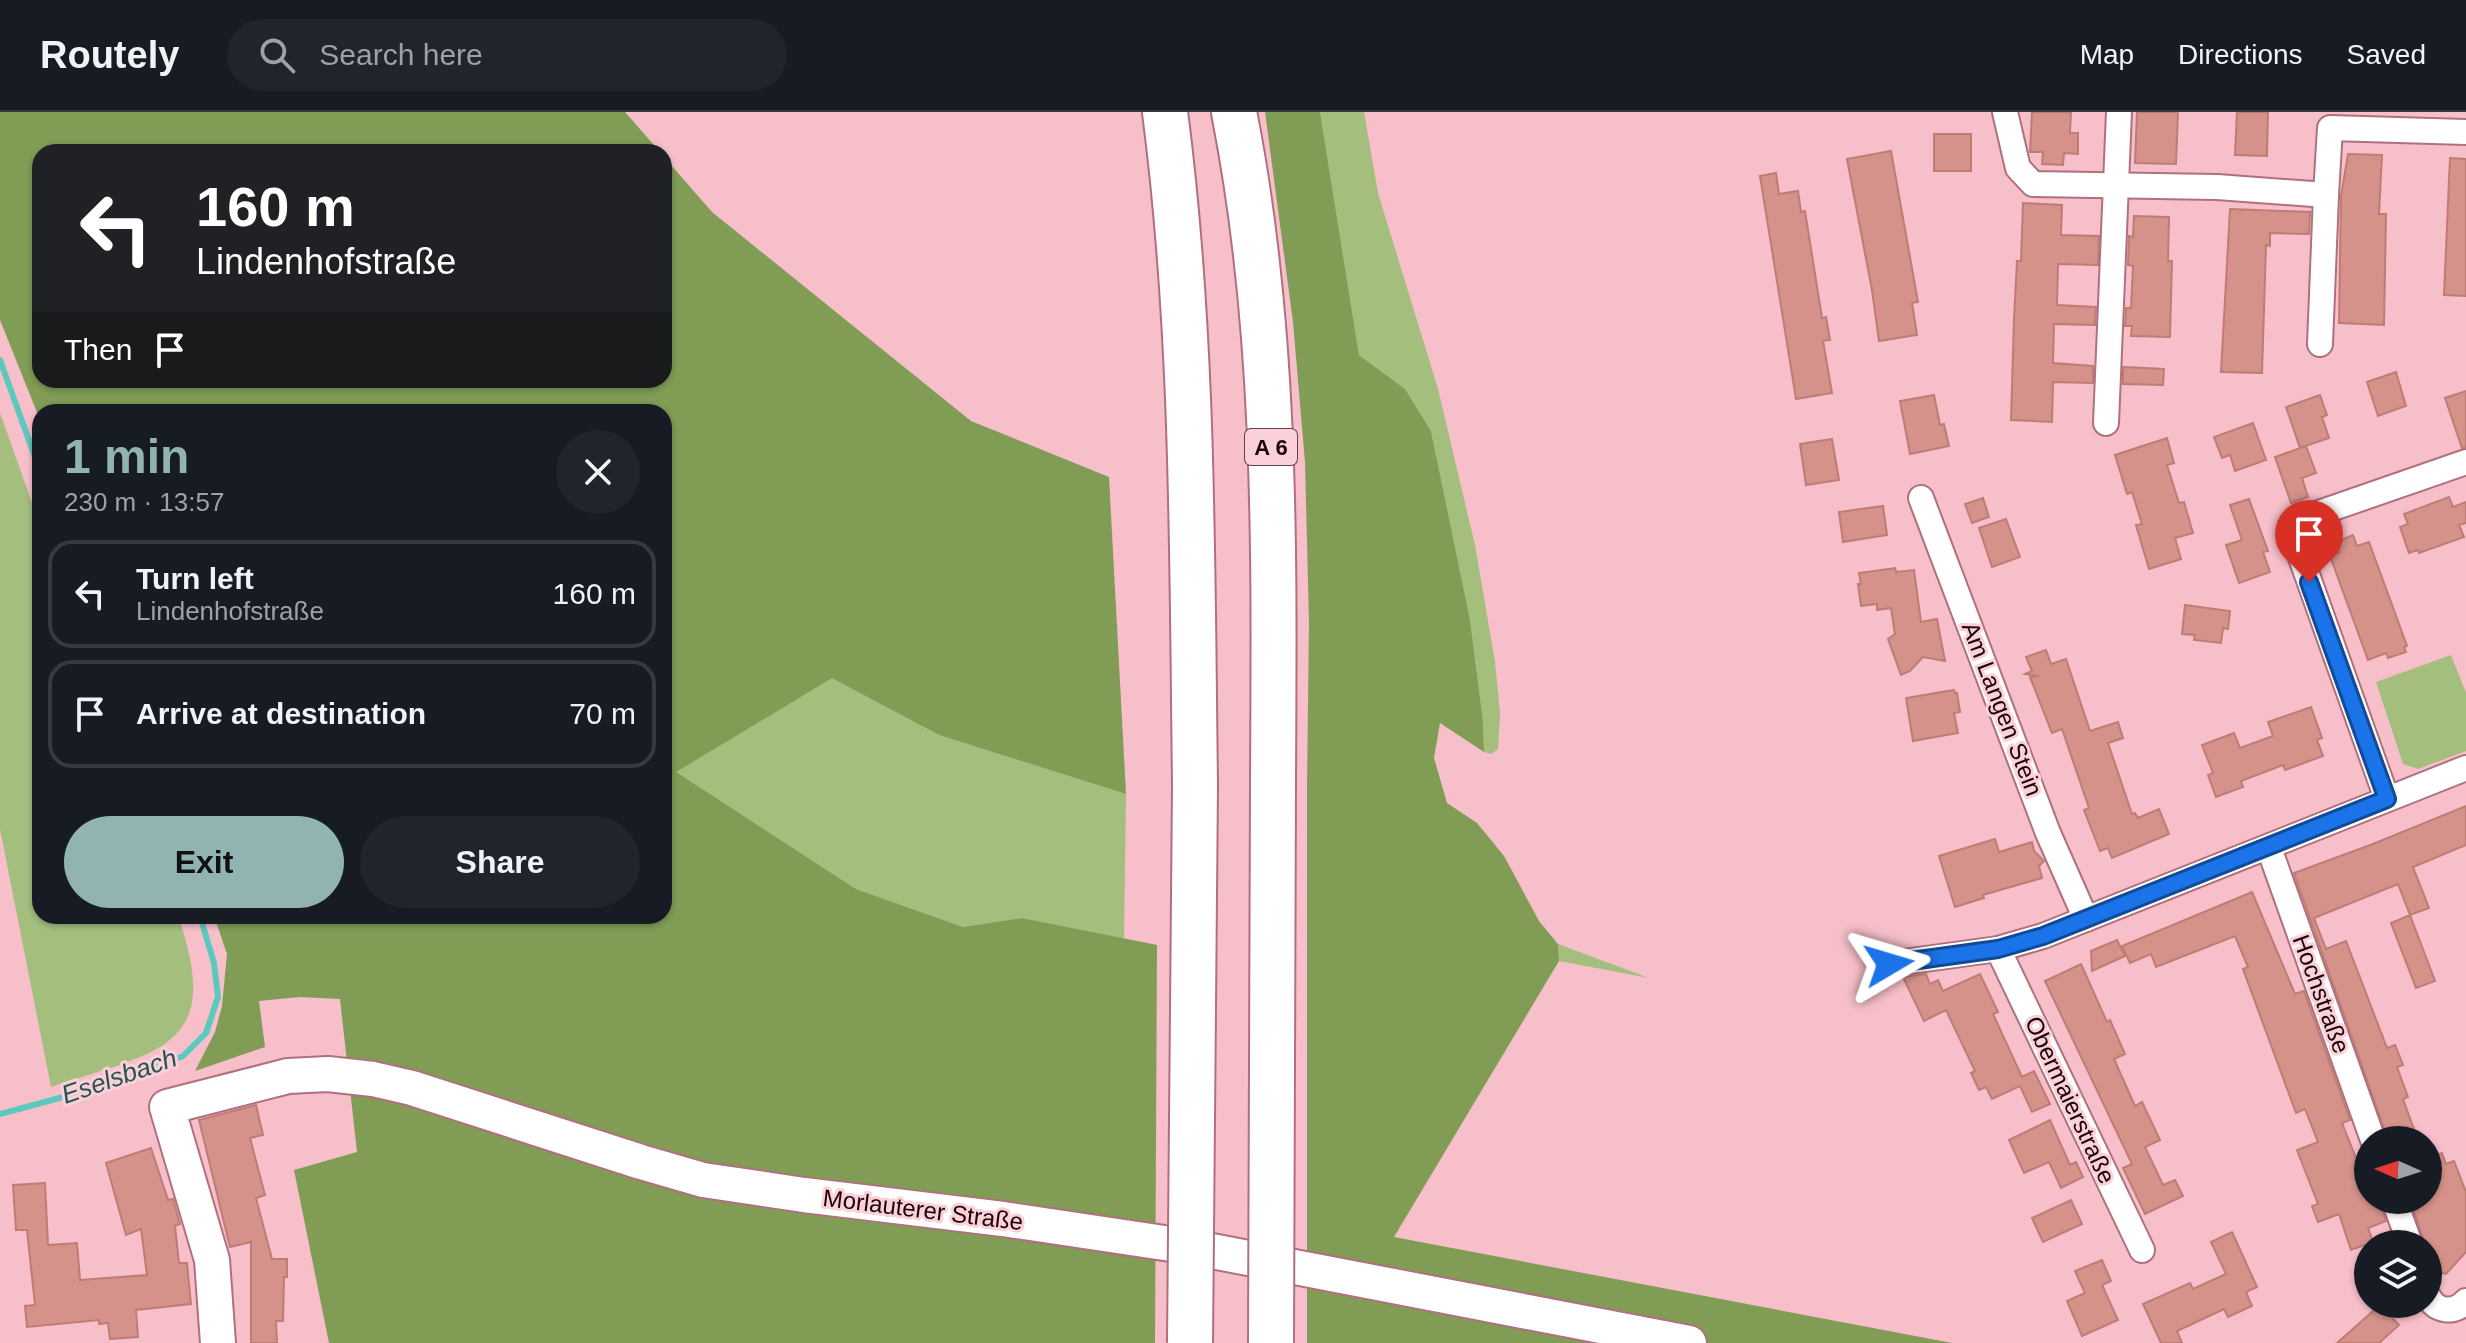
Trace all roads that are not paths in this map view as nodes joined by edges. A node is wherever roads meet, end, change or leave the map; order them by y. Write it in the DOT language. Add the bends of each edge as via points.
graph roads {
  1 [pos="1165,112"];
  2 [pos="1234,112"];
  3 [pos="2005,112"];
  4 [pos="2119,112"];
  5 [pos="2330,120"];
  6 [pos="2466,132"];
  7 [pos="2116,186"];
  8 [pos="2326,195"];
  9 [pos="2320,344"];
  10 [pos="2106,423"];
  11 [pos="2466,462"];
  12 [pos="1921,498"];
  13 [pos="2466,768"];
  14 [pos="2387,799"];
  15 [pos="2269,848"];
  16 [pos="2086,919"];
  17 [pos="1998,949"];
  18 [pos="1889,964"];
  19 [pos="2368,1126"];
  20 [pos="2142,1250"];
  21 [pos="2463,1303"];
  22 [pos="2442,1309"];
  23 [pos="218,1343"];
  24 [pos="1190,1343"];
  25 [pos="1271,1343"];
  26 [pos="1689,1343"];
  1 -- 24 [label="highway, bridge" via="1186,384 1191,539 1195,785"];
  2 -- 25 [label="highway, A 6, bridge" via="1249,194 1268,380 1274,530"];
  3 -- 7 [label="street" via="2018,168 2033,184"];
  4 -- 7 [label="street"];
  5 -- 6 [label="street"];
  5 -- 8 [label="street"];
  7 -- 8 [label="street"];
  7 -- 10 [label="street"];
  8 -- 9 [label="street"];
  11 -- 14 [label="street" via="2316,514 2302,532 2300,555"];
  12 -- 16 [label="street, Am Langen Stein"];
  13 -- 14 [label="street"];
  14 -- 15 [label="street"];
  15 -- 16 [label="street"];
  15 -- 19 [label="street, Hochstraße"];
  16 -- 17 [label="street"];
  17 -- 18 [label="street"];
  17 -- 20 [label="street, Obermaierstraße"];
  21 -- 22 [label="street"];
  23 -- 26 [label="street, Morlauterer Straße" via="212,1260 167,1107 288,1076 328,1074 427,1092 703,1180 1191,1247"];
}
